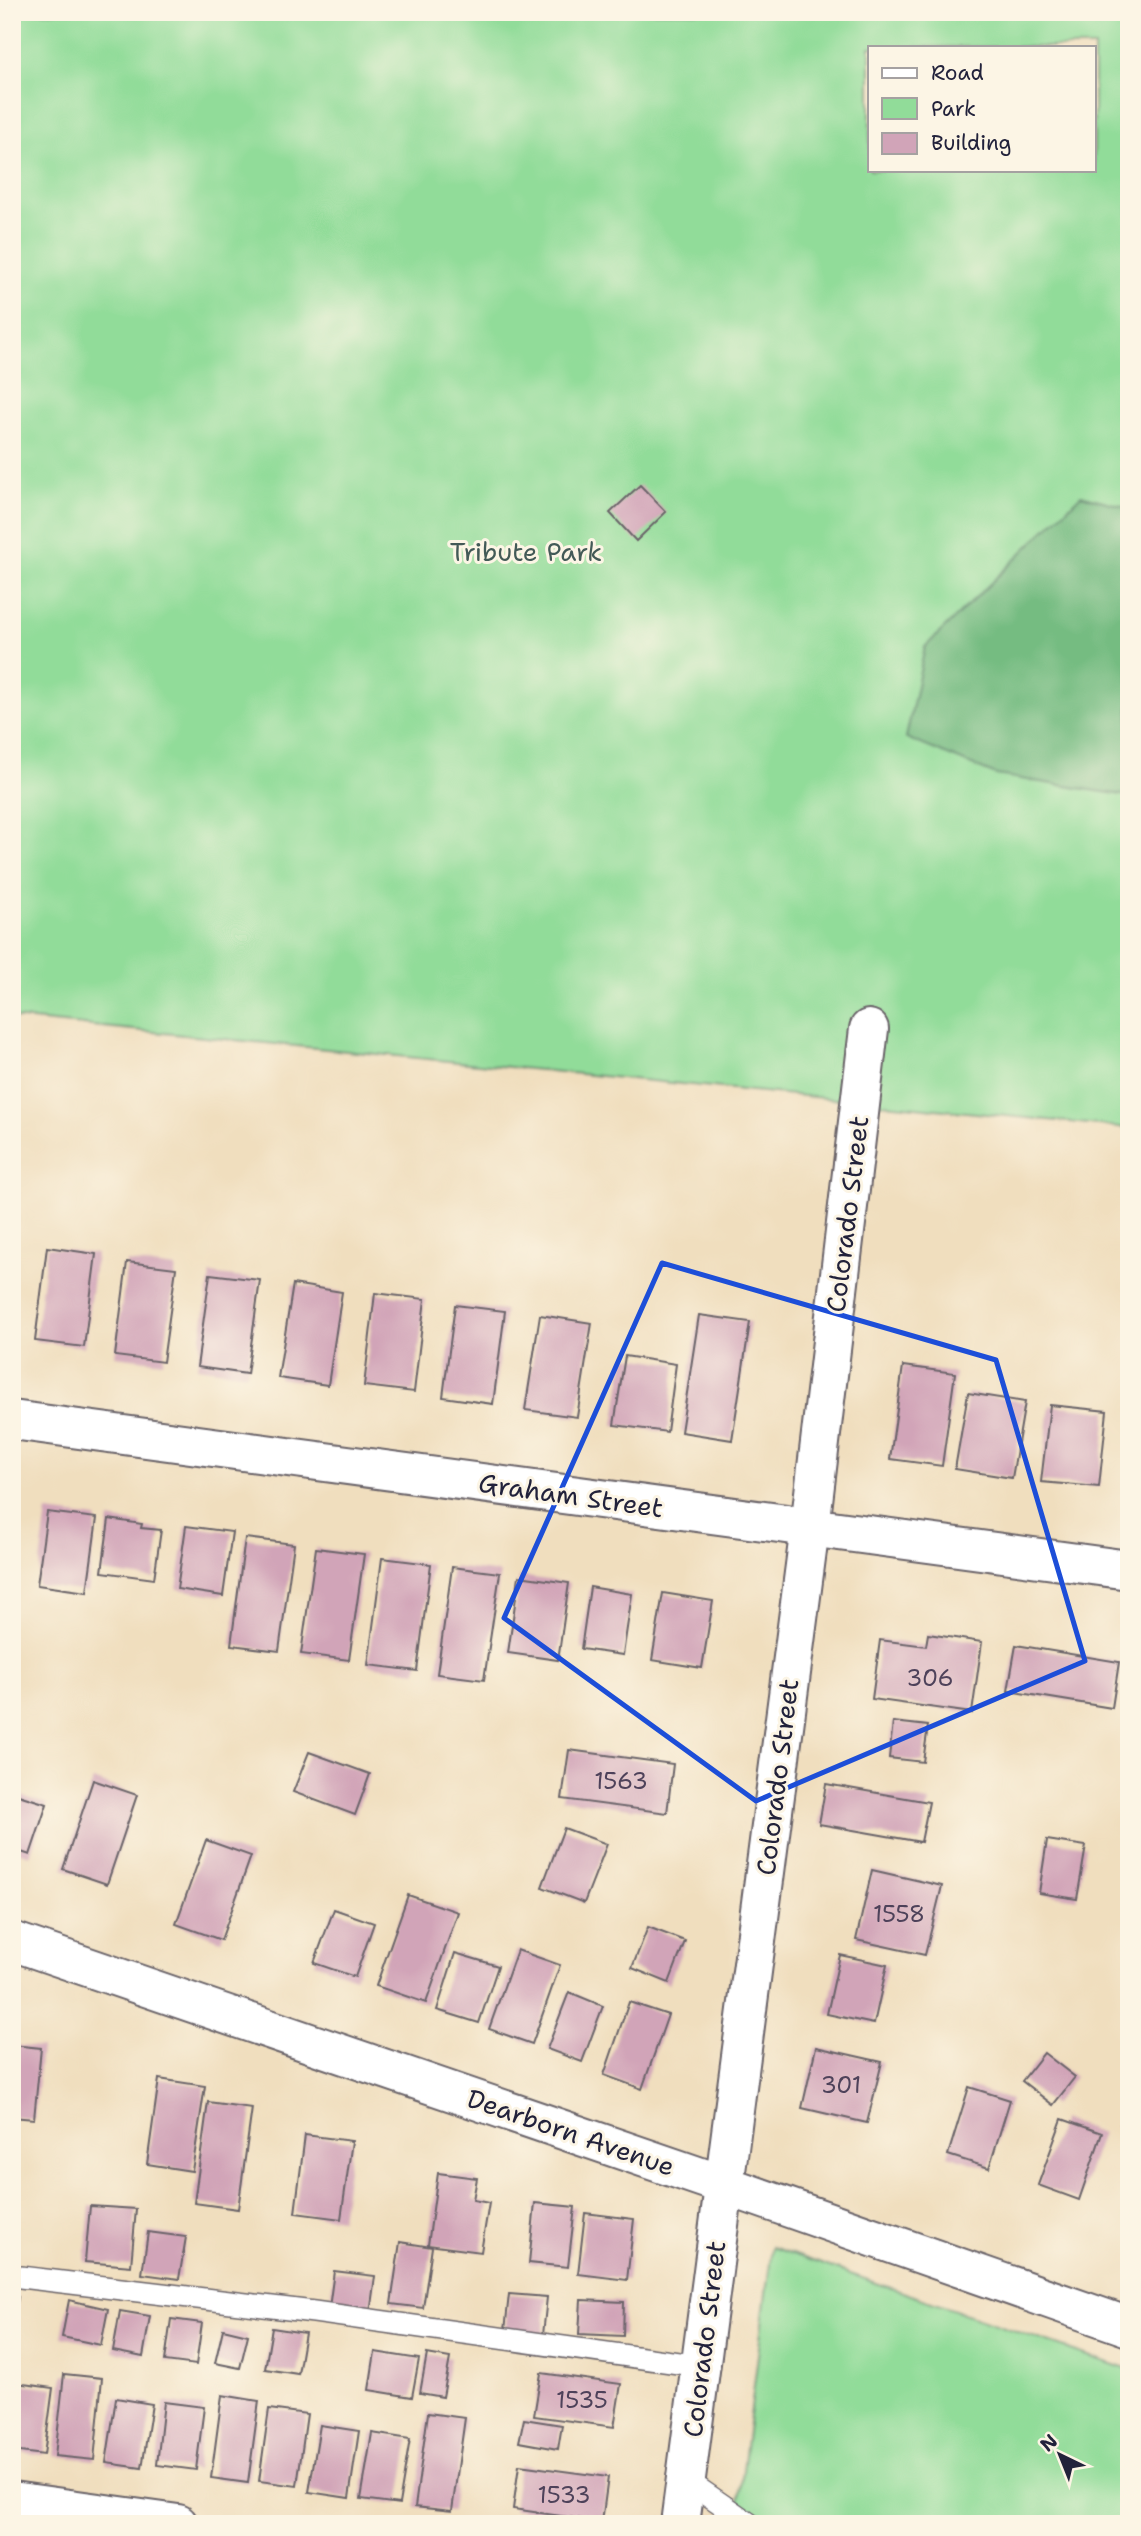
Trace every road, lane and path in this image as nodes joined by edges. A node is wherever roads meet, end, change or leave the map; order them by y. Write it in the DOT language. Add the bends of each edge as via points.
graph roads {
  1 [pos="869,1029"];
  2 [pos="12,1420"];
  3 [pos="810,1527"];
  4 [pos="1129,1570"];
  5 [pos="12,1941"];
  6 [pos="724,2185"];
  7 [pos="12,2276"];
  8 [pos="1129,2327"];
  9 [pos="700,2366"];
  10 [pos="685,2479"];
  11 [pos="12,2501"];
  12 [pos="178,2524"];
  13 [pos="680,2524"];
  14 [pos="750,2524"];
  1 -- 3 [label="street, Colorado Street"];
  2 -- 3 [label="street, Graham Street"];
  3 -- 4 [label="street, Graham Street"];
  3 -- 6 [label="street, Colorado Street"];
  5 -- 6 [label="street, Dearborn Avenue"];
  6 -- 8 [label="street, Dearborn Avenue"];
  6 -- 9 [label="street, Colorado Street"];
  7 -- 9 [label="lane"];
  9 -- 10 [label="street, Colorado Street"];
  10 -- 13 [label="street, Colorado Street"];
  10 -- 14 [label="lane"];
  11 -- 12 [label="street"];
}
